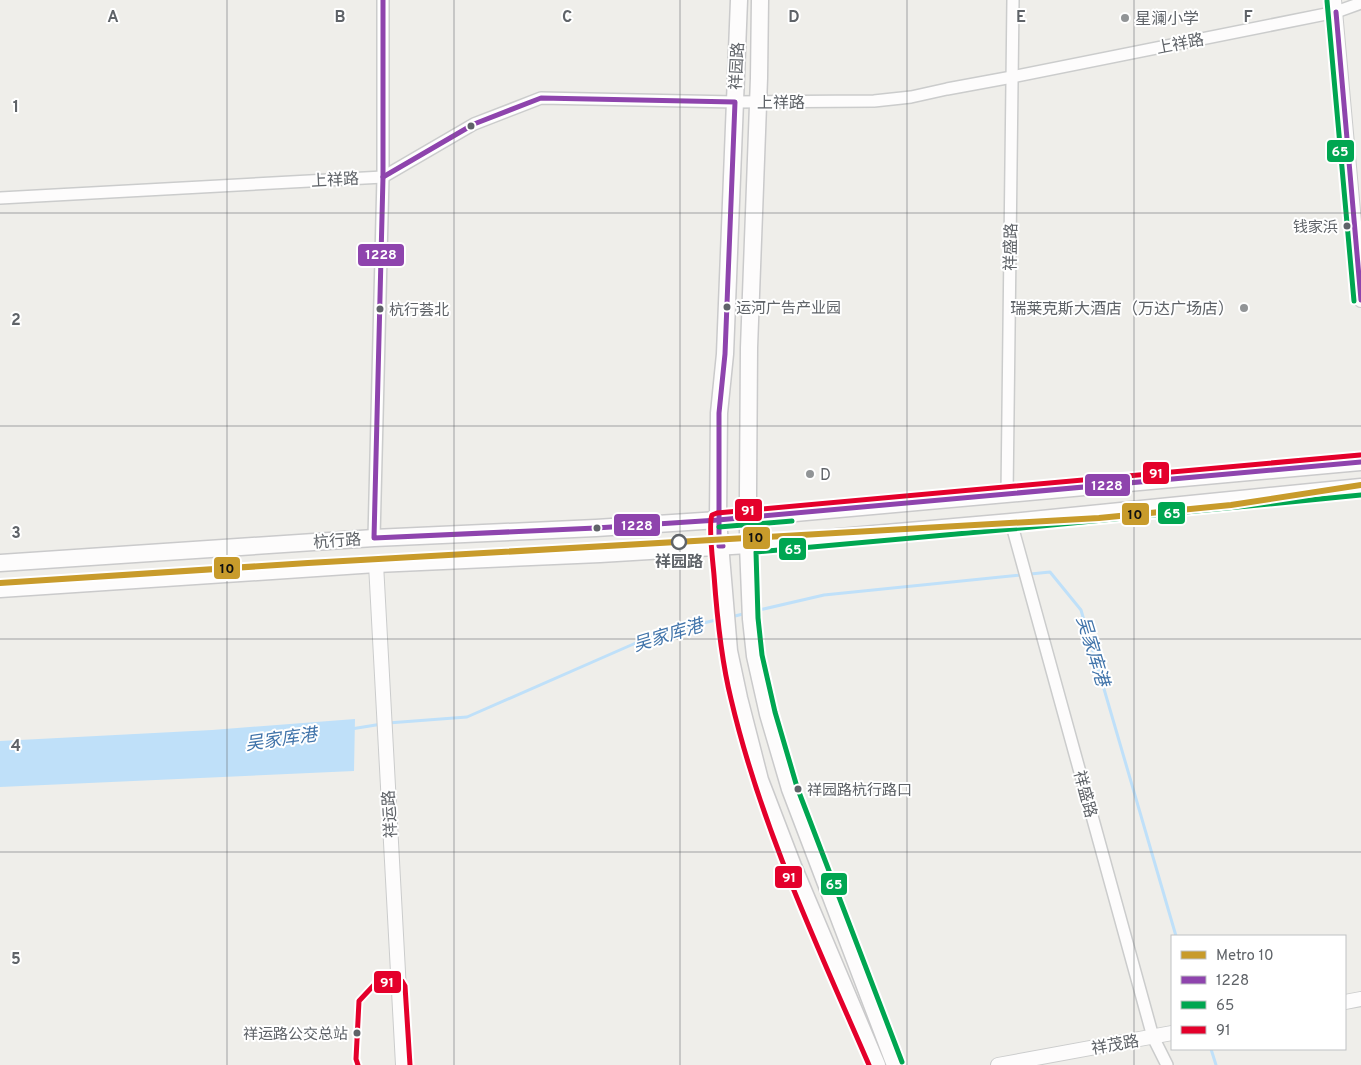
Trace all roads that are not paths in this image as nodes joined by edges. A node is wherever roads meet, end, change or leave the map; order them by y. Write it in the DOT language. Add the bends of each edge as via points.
graph roads {
  1 [pos="383,0"];
  2 [pos="739,0"];
  3 [pos="760,0"];
  4 [pos="1013,0"];
  5 [pos="1361,3"];
  6 [pos="1335,6"];
  7 [pos="1012,77"];
  8 [pos="735,102"];
  9 [pos="758,102"];
  10 [pos="383,177"];
  11 [pos="0,198"];
  12 [pos="1361,300"];
  13 [pos="1361,462"];
  14 [pos="1361,488"];
  15 [pos="1007,495"];
  16 [pos="748,518"];
  17 [pos="718,520"];
  18 [pos="1010,522"];
  19 [pos="374,538"];
  20 [pos="748,545"];
  21 [pos="719,546"];
  22 [pos="0,563"];
  23 [pos="376,564"];
  24 [pos="0,589"];
  25 [pos="1361,999"];
  26 [pos="1346,1002"];
  27 [pos="1171,1033"];
  28 [pos="1153,1037"];
  29 [pos="403,1065"];
  30 [pos="877,1065"];
  31 [pos="895,1065"];
  32 [pos="998,1065"];
  33 [pos="1167,1065"];
  1 -- 10 [label="street"];
  2 -- 8 [label="main road, 祥园路"];
  3 -- 9 [label="main road, 祥园路"];
  4 -- 7 [label="street, 祥盛路"];
  5 -- 6 [label="street, 上祥路"];
  6 -- 7 [label="street, 上祥路"];
  6 -- 12 [label="street"];
  7 -- 9 [label="street, 上祥路" via="874,101"];
  7 -- 15 [label="street, 祥盛路"];
  8 -- 9 [label="street, 上祥路"];
  8 -- 10 [label="street, 上祥路" via="540,98 474,124"];
  8 -- 17 [label="main road, 祥园路" via="726,354 719,413"];
  9 -- 16 [label="main road, 祥园路" via="749,348"];
  10 -- 11 [label="street, 上祥路"];
  10 -- 19 [label="street"];
  13 -- 15 [label="main road, 杭行路"];
  14 -- 18 [label="main road, 杭行路"];
  15 -- 16 [label="main road, 杭行路"];
  16 -- 17 [label="main road, 杭行路"];
  16 -- 20 [label="main road, 祥园路"];
  17 -- 19 [label="main road, 杭行路"];
  17 -- 21 [label="main road, 祥园路"];
  18 -- 20 [label="main road, 杭行路"];
  18 -- 28 [label="street, 祥盛路"];
  19 -- 22 [label="main road, 杭行路"];
  20 -- 21 [label="main road, 杭行路"];
  20 -- 31 [label="main road, 祥园路" via="755,656 768,714 790,789"];
  21 -- 23 [label="main road, 杭行路"];
  21 -- 30 [label="main road, 祥园路" via="729,651 760,780"];
  23 -- 24 [label="main road, 杭行路"];
  23 -- 29 [label="street, 祥运路"];
  25 -- 26 [label="street"];
  27 -- 28 [label="street, 祥茂路"];
  28 -- 32 [label="street, 祥茂路"];
  28 -- 33 [label="street, 祥盛路"];
}
